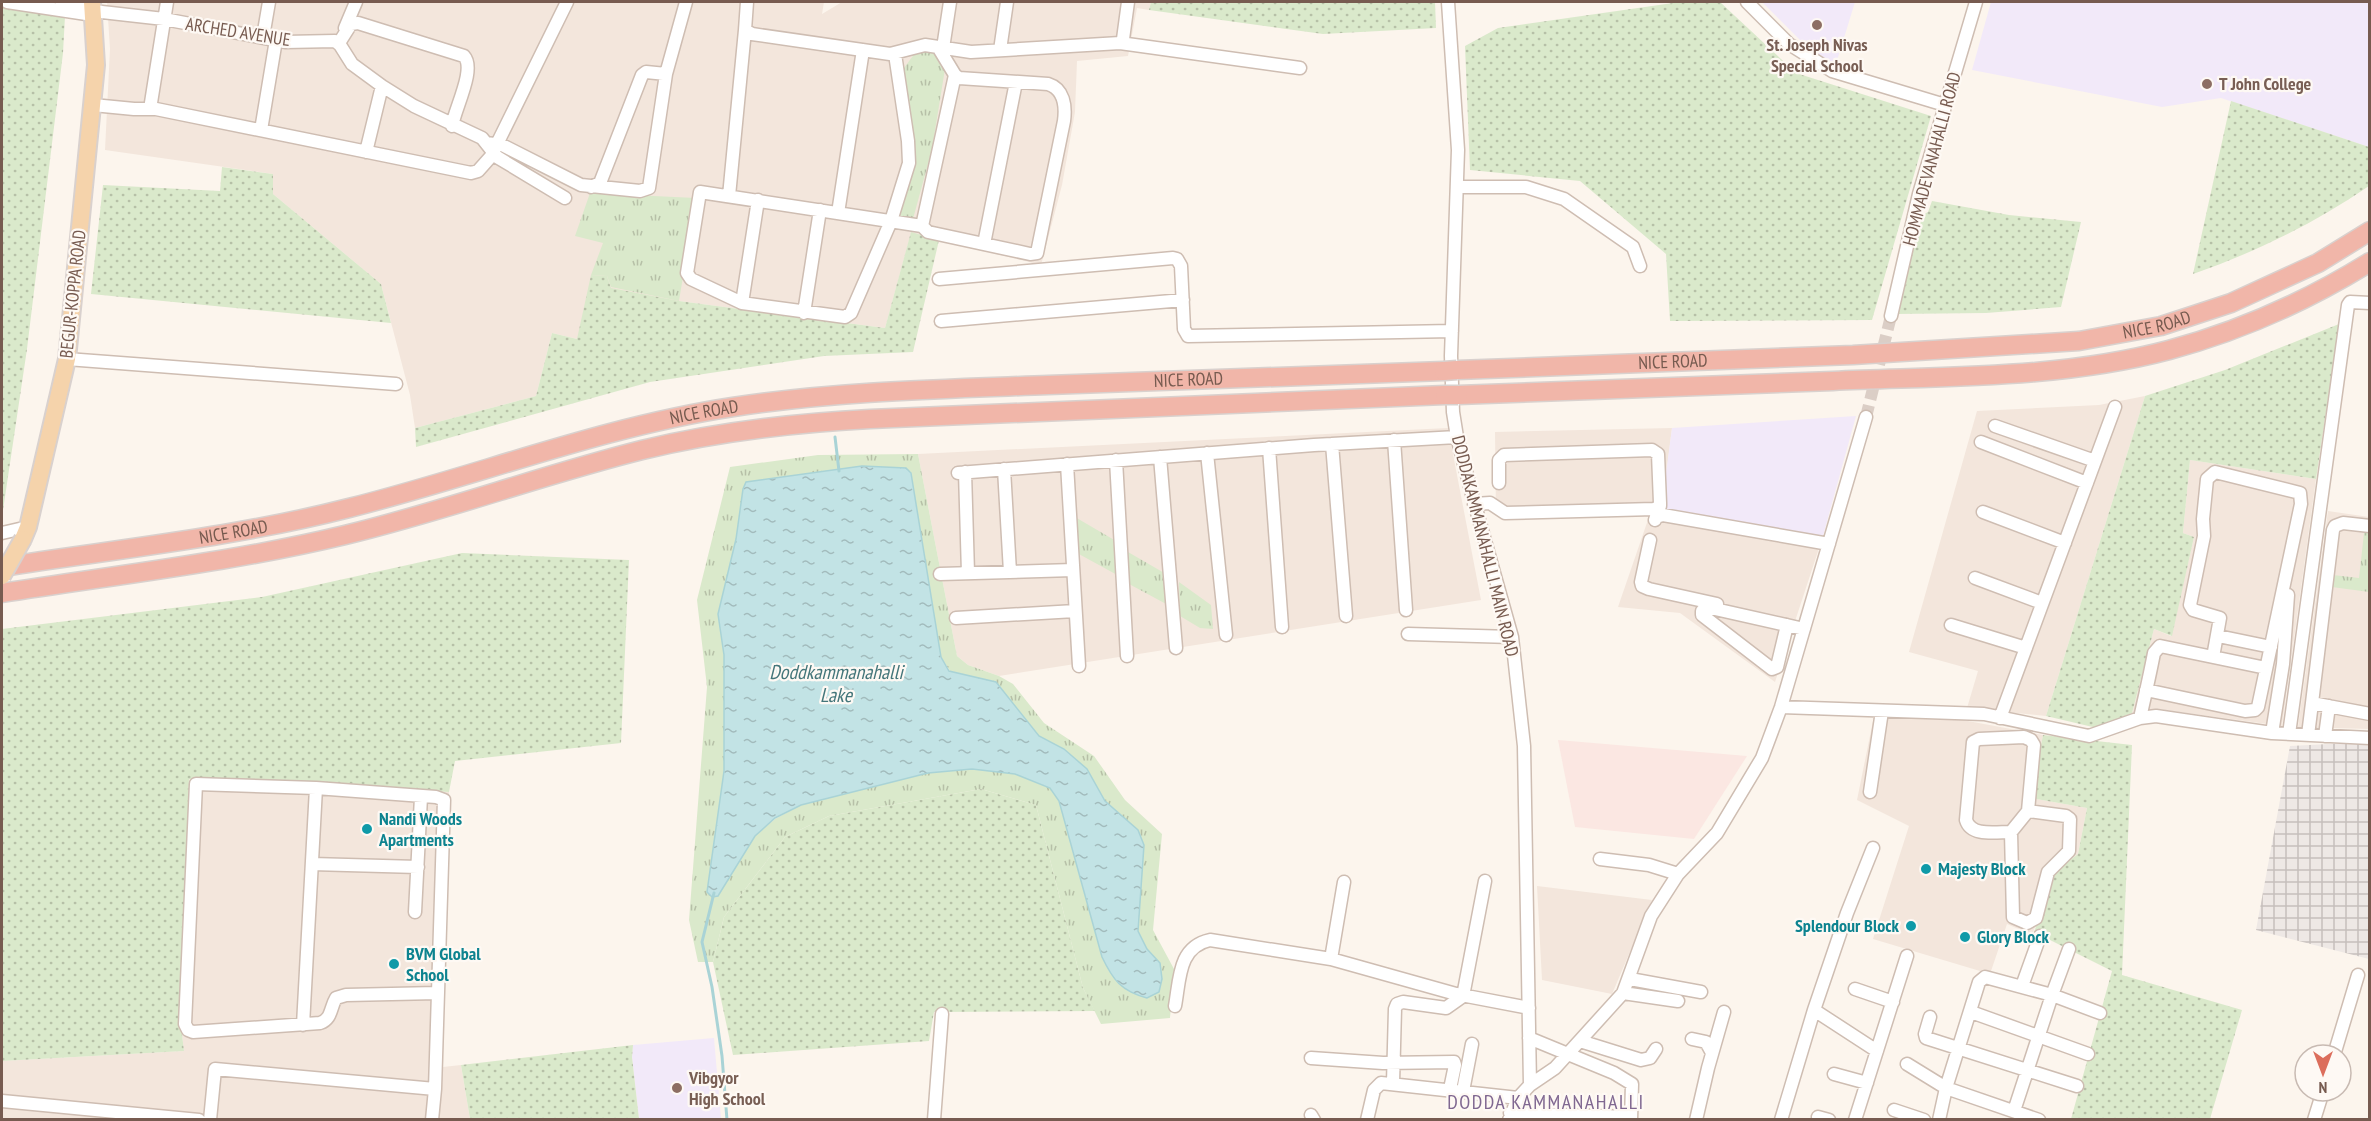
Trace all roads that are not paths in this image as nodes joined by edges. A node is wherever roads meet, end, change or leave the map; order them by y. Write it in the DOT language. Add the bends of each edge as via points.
graph roads {
  1 [pos="8,2"];
  2 [pos="62,2"];
  3 [pos="167,2"];
  4 [pos="269,2"];
  5 [pos="356,2"];
  6 [pos="567,2"];
  7 [pos="686,2"];
  8 [pos="747,2"];
  9 [pos="941,2"];
  10 [pos="950,2"];
  11 [pos="1008,2"];
  12 [pos="1128,2"];
  13 [pos="1448,2"];
  14 [pos="1747,2"];
  15 [pos="1976,2"];
  16 [pos="93,9"];
  17 [pos="164,19"];
  18 [pos="947,20"];
  19 [pos="745,30"];
  20 [pos="263,37"];
  21 [pos="276,40"];
  22 [pos="339,43"];
  23 [pos="1120,43"];
  24 [pos="941,47"];
  25 [pos="863,50"];
  26 [pos="1000,50"];
  27 [pos="895,54"];
  28 [pos="1300,68"];
  29 [pos="666,74"];
  30 [pos="955,75"];
  31 [pos="1016,82"];
  32 [pos="382,86"];
  33 [pos="93,105"];
  34 [pos="1946,105"];
  35 [pos="150,109"];
  36 [pos="452,126"];
  37 [pos="261,130"];
  38 [pos="492,147"];
  39 [pos="366,152"];
  40 [pos="591,187"];
  41 [pos="1457,187"];
  42 [pos="729,196"];
  43 [pos="565,198"];
  44 [pos="758,201"];
  45 [pos="820,210"];
  46 [pos="838,213"];
  47 [pos="891,221"];
  48 [pos="922,225"];
  49 [pos="2370,231"];
  50 [pos="984,244"];
  51 [pos="2370,261"];
  52 [pos="1640,266"];
  53 [pos="939,279"];
  54 [pos="1183,300"];
  55 [pos="742,303"];
  56 [pos="2370,303"];
  57 [pos="804,313"];
  58 [pos="1891,316"];
  59 [pos="941,321"];
  60 [pos="1452,331"];
  61 [pos="67,359"];
  62 [pos="396,384"];
  63 [pos="2115,407"];
  64 [pos="1866,417"];
  65 [pos="1995,426"];
  66 [pos="1457,437"];
  67 [pos="1394,440"];
  68 [pos="1981,442"];
  69 [pos="1332,444"];
  70 [pos="1269,448"];
  71 [pos="1207,453"];
  72 [pos="1160,457"];
  73 [pos="1116,460"];
  74 [pos="2095,461"];
  75 [pos="1067,464"];
  76 [pos="1004,469"];
  77 [pos="1499,483"];
  78 [pos="2087,483"];
  79 [pos="1474,504"];
  80 [pos="1983,512"];
  81 [pos="1655,520"];
  82 [pos="2370,526"];
  83 [pos="2,533"];
  84 [pos="26,533"];
  85 [pos="1650,540"];
  86 [pos="2065,543"];
  87 [pos="1829,544"];
  88 [pos="2291,553"];
  89 [pos="2,567"];
  90 [pos="1072,570"];
  91 [pos="1010,572"];
  92 [pos="968,573"];
  93 [pos="940,574"];
  94 [pos="2,576"];
  95 [pos="1975,578"];
  96 [pos="2,593"];
  97 [pos="2042,603"];
  98 [pos="1406,610"];
  99 [pos="1075,611"];
  100 [pos="1346,616"];
  101 [pos="956,618"];
  102 [pos="1787,625"];
  103 [pos="1951,625"];
  104 [pos="1805,626"];
  105 [pos="1282,627"];
  106 [pos="1408,634"];
  107 [pos="1226,635"];
  108 [pos="2217,636"];
  109 [pos="1512,637"];
  110 [pos="2271,647"];
  111 [pos="1176,648"];
  112 [pos="2026,648"];
  113 [pos="1127,656"];
  114 [pos="2213,657"];
  115 [pos="1079,666"];
  116 [pos="2266,668"];
  117 [pos="2146,690"];
  118 [pos="2161,693"];
  119 [pos="2312,703"];
  120 [pos="2329,706"];
  121 [pos="1781,707"];
  122 [pos="1882,711"];
  123 [pos="2370,714"];
  124 [pos="2156,716"];
  125 [pos="2000,718"];
  126 [pos="2140,718"];
  127 [pos="2030,725"];
  128 [pos="2271,733"];
  129 [pos="2289,734"];
  130 [pos="2308,735"];
  131 [pos="2325,736"];
  132 [pos="2370,738"];
  133 [pos="2027,739"];
  134 [pos="316,789"];
  135 [pos="1870,792"];
  136 [pos="421,796"];
  137 [pos="2028,811"];
  138 [pos="2011,832"];
  139 [pos="1874,848"];
  140 [pos="1600,859"];
  141 [pos="312,864"];
  142 [pos="418,867"];
  143 [pos="1678,874"];
  144 [pos="1485,881"];
  145 [pos="1344,882"];
  146 [pos="415,912"];
  147 [pos="2040,936"];
  148 [pos="2069,949"];
  149 [pos="1907,956"];
  150 [pos="1331,959"];
  151 [pos="2358,975"];
  152 [pos="1630,979"];
  153 [pos="2022,986"];
  154 [pos="1855,989"];
  155 [pos="1701,992"];
  156 [pos="437,993"];
  157 [pos="1623,993"];
  158 [pos="2052,995"];
  159 [pos="1462,996"];
  160 [pos="1678,1001"];
  161 [pos="1893,1002"];
  162 [pos="1175,1006"];
  163 [pos="1529,1008"];
  164 [pos="1814,1010"];
  165 [pos="1724,1012"];
  166 [pos="1971,1012"];
  167 [pos="2100,1013"];
  168 [pos="942,1014"];
  169 [pos="1930,1017"];
  170 [pos="303,1024"];
  171 [pos="2039,1036"];
  172 [pos="1529,1038"];
  173 [pos="1692,1039"];
  174 [pos="1580,1041"];
  175 [pos="2338,1043"];
  176 [pos="1472,1044"];
  177 [pos="1960,1048"];
  178 [pos="1656,1049"];
  179 [pos="1877,1051"];
  180 [pos="1569,1053"];
  181 [pos="1712,1053"];
  182 [pos="2088,1054"];
  183 [pos="1311,1058"];
  184 [pos="1393,1063"];
  185 [pos="1907,1064"];
  186 [pos="2028,1070"];
  187 [pos="1834,1074"];
  188 [pos="1393,1083"];
  189 [pos="1867,1083"];
  190 [pos="1530,1084"];
  191 [pos="2077,1086"];
  192 [pos="1946,1088"];
  193 [pos="435,1089"];
  194 [pos="1456,1090"];
  195 [pos="1518,1098"];
  196 [pos="2,1101"];
  197 [pos="2319,1103"];
  198 [pos="1894,1110"];
  199 [pos="2014,1111"];
  200 [pos="1510,1116"];
  201 [pos="1631,1118"];
  202 [pos="198,1119"];
  203 [pos="210,1119"];
  204 [pos="432,1119"];
  205 [pos="934,1119"];
  206 [pos="1367,1119"];
  207 [pos="1696,1119"];
  208 [pos="1781,1119"];
  209 [pos="1855,1119"];
  210 [pos="1924,1119"];
  211 [pos="1939,1119"];
  212 [pos="2039,1119"];
  213 [pos="2314,1119"];
  1 -- 16 [label="street"];
  2 -- 16 [label="street"];
  3 -- 17 [label="street"];
  4 -- 20 [label="street"];
  5 -- 22 [label="street"];
  6 -- 38 [label="street"];
  7 -- 29 [label="street"];
  8 -- 19 [label="street"];
  9 -- 18 [label="street"];
  10 -- 18 [label="street"];
  11 -- 26 [label="street"];
  12 -- 23 [label="street"];
  13 -- 41 [label="street, DODDAKAMMANAHALLI MAIN ROAD"];
  14 -- 34 [label="street" via="1789,44 1832,71"];
  15 -- 34 [label="street, HOMMADEVANAHALLI ROAD"];
  16 -- 17 [label="street, ARCHED AVENUE"];
  16 -- 33 [label="main road, BEGUR-KOPPA ROAD"];
  17 -- 20 [label="street, ARCHED AVENUE"];
  17 -- 35 [label="street"];
  18 -- 24 [label="street"];
  19 -- 25 [label="street"];
  19 -- 42 [label="street"];
  20 -- 21 [label="street, ARCHED AVENUE"];
  21 -- 22 [label="street, ARCHED AVENUE"];
  21 -- 37 [label="street"];
  22 -- 32 [label="street" via="352,64"];
  22 -- 36 [label="street" via="351,24 358,23 464,57 469,63 468,73"];
  23 -- 26 [label="street"];
  23 -- 28 [label="street"];
  24 -- 26 [label="street" via="964,52"];
  24 -- 27 [label="street" via="919,46"];
  24 -- 30 [label="street"];
  25 -- 27 [label="street"];
  25 -- 46 [label="street"];
  27 -- 47 [label="street" via="909,163"];
  29 -- 40 [label="street" via="642,75 600,183"];
  29 -- 40 [label="street" via="649,188 640,191"];
  30 -- 31 [label="street"];
  30 -- 48 [label="street"];
  31 -- 50 [label="street"];
  31 -- 50 [label="street" via="1053,85 1065,107 1039,249 1030,254"];
  32 -- 36 [label="street"];
  32 -- 39 [label="street"];
  33 -- 35 [label="street"];
  33 -- 61 [label="main road, BEGUR-KOPPA ROAD"];
  34 -- 58 [label="street, HOMMADEVANAHALLI ROAD" via="1919,194"];
  35 -- 37 [label="street"];
  36 -- 38 [label="street" via="482,138"];
  37 -- 39 [label="street"];
  38 -- 39 [label="street" via="478,171 471,173"];
  38 -- 40 [label="street"];
  38 -- 43 [label="street"];
  41 -- 52 [label="street" via="1526,187 1564,199 1633,248"];
  41 -- 60 [label="street, DODDAKAMMANAHALLI MAIN ROAD"];
  42 -- 44 [label="street"];
  42 -- 55 [label="street" via="700,192 687,273 691,279"];
  44 -- 45 [label="street"];
  44 -- 55 [label="street"];
  45 -- 46 [label="street"];
  45 -- 57 [label="street"];
  46 -- 47 [label="street"];
  47 -- 48 [label="street"];
  47 -- 57 [label="street" via="851,313 844,317"];
  48 -- 50 [label="street" via="928,232"];
  49 -- 89 [label="highway, NICE ROAD" via="2318,263 2231,303 2161,326 2090,340 1852,355 817,396 688,415 297,520"];
  51 -- 96 [label="highway, NICE ROAD" via="2305,298 2237,328 2167,351 2090,366 1955,376 824,422 679,442 375,528 300,545"];
  53 -- 54 [label="street" via="1173,258 1181,266"];
  54 -- 59 [label="street"];
  54 -- 60 [label="street" via="1185,333 1192,337"];
  55 -- 57 [label="street"];
  56 -- 129 [label="street" via="2348,305"];
  60 -- 66 [label="street, DODDAKAMMANAHALLI MAIN ROAD"];
  61 -- 62 [label="street"];
  61 -- 84 [label="main road, BEGUR-KOPPA ROAD"];
  63 -- 74 [label="street"];
  64 -- 87 [label="street"];
  65 -- 74 [label="street"];
  66 -- 67 [label="street"];
  66 -- 79 [label="street, DODDAKAMMANAHALLI MAIN ROAD"];
  67 -- 69 [label="street"];
  67 -- 98 [label="street"];
  68 -- 78 [label="street"];
  69 -- 70 [label="street"];
  69 -- 100 [label="street"];
  70 -- 71 [label="street"];
  70 -- 105 [label="street"];
  71 -- 72 [label="street"];
  71 -- 107 [label="street"];
  72 -- 73 [label="street"];
  72 -- 111 [label="street"];
  73 -- 75 [label="street"];
  73 -- 113 [label="street"];
  74 -- 78 [label="street"];
  75 -- 76 [label="street"];
  75 -- 90 [label="street"];
  76 -- 91 [label="street"];
  76 -- 92 [label="street" via="962,473"];
  77 -- 79 [label="street" via="1498,460 1504,455 1652,450 1658,454 1660,506 1505,513 1490,503"];
  78 -- 86 [label="street"];
  79 -- 109 [label="street, DODDAKAMMANAHALLI MAIN ROAD"];
  80 -- 86 [label="street"];
  81 -- 87 [label="street" via="1663,515"];
  82 -- 119 [label="street" via="2343,523 2333,530"];
  83 -- 84 [label="street"];
  84 -- 94 [label="main road, BEGUR-KOPPA ROAD, bridge"];
  85 -- 104 [label="street" via="1641,582 1645,588"];
  86 -- 97 [label="street"];
  87 -- 104 [label="street"];
  88 -- 108 [label="street" via="2300,493 2216,472 2209,476 2204,536 2190,605 2193,610 2220,618"];
  88 -- 110 [label="street"];
  88 -- 128 [label="street" via="2283,664"];
  90 -- 91 [label="street"];
  90 -- 99 [label="street"];
  91 -- 92 [label="street"];
  92 -- 93 [label="street"];
  95 -- 97 [label="street"];
  97 -- 112 [label="street"];
  99 -- 101 [label="street"];
  99 -- 115 [label="street"];
  102 -- 102 [label="street" via="1706,607 1702,611 1702,615 1772,669 1777,667"];
  102 -- 104 [label="street"];
  103 -- 112 [label="street"];
  104 -- 121 [label="street"];
  106 -- 109 [label="street"];
  108 -- 110 [label="street"];
  108 -- 114 [label="street"];
  109 -- 163 [label="street, DODDAKAMMANAHALLI MAIN ROAD" via="1524,746"];
  110 -- 116 [label="street"];
  112 -- 125 [label="street"];
  114 -- 116 [label="street"];
  114 -- 117 [label="street" via="2160,646 2154,652"];
  116 -- 118 [label="street" via="2255,710"];
  117 -- 118 [label="street"];
  117 -- 126 [label="street"];
  118 -- 124 [label="street"];
  119 -- 120 [label="street"];
  119 -- 130 [label="street"];
  120 -- 123 [label="street"];
  120 -- 131 [label="street"];
  121 -- 122 [label="street"];
  121 -- 143 [label="street" via="1762,758 1718,833"];
  122 -- 125 [label="street"];
  122 -- 135 [label="street"];
  124 -- 126 [label="street"];
  124 -- 128 [label="street"];
  125 -- 127 [label="street"];
  126 -- 127 [label="street" via="2090,736"];
  127 -- 133 [label="street"];
  128 -- 129 [label="street"];
  129 -- 130 [label="street"];
  130 -- 131 [label="street"];
  131 -- 132 [label="street"];
  133 -- 137 [label="street" via="2034,747"];
  133 -- 138 [label="street" via="1973,742 1966,822 1974,831"];
  134 -- 136 [label="street"];
  134 -- 141 [label="street"];
  134 -- 170 [label="street" via="198,783 195,786 185,1024 193,1032"];
  136 -- 142 [label="street"];
  136 -- 156 [label="street" via="442,798"];
  137 -- 138 [label="street"];
  137 -- 138 [label="street" via="2070,819 2069,851 2048,872 2036,918 2027,923 2013,917"];
  139 -- 164 [label="street"];
  140 -- 143 [label="street" via="1649,865"];
  141 -- 142 [label="street"];
  141 -- 170 [label="street"];
  142 -- 146 [label="street"];
  143 -- 152 [label="street" via="1651,916"];
  144 -- 159 [label="street"];
  145 -- 150 [label="street"];
  147 -- 153 [label="street"];
  148 -- 158 [label="street"];
  149 -- 161 [label="street"];
  150 -- 159 [label="street"];
  150 -- 162 [label="street" via="1210,940 1201,942 1185,956"];
  151 -- 175 [label="street"];
  152 -- 155 [label="street"];
  152 -- 157 [label="street"];
  153 -- 158 [label="street"];
  153 -- 166 [label="street" via="1982,977"];
  154 -- 161 [label="street"];
  156 -- 170 [label="street" via="346,995 336,998 327,1021"];
  156 -- 193 [label="street"];
  157 -- 160 [label="street"];
  157 -- 174 [label="street"];
  158 -- 167 [label="street"];
  158 -- 171 [label="street"];
  159 -- 163 [label="street"];
  159 -- 184 [label="street" via="1446,1008 1397,1004"];
  161 -- 179 [label="street"];
  163 -- 172 [label="street, DODDAKAMMANAHALLI MAIN ROAD"];
  164 -- 179 [label="street"];
  164 -- 208 [label="street"];
  165 -- 181 [label="street"];
  166 -- 171 [label="street"];
  166 -- 177 [label="street"];
  168 -- 205 [label="street"];
  169 -- 177 [label="street" via="1926,1038"];
  171 -- 182 [label="street"];
  171 -- 186 [label="street"];
  172 -- 180 [label="street"];
  172 -- 190 [label="street, DODDAKAMMANAHALLI MAIN ROAD"];
  173 -- 181 [label="street" via="1706,1042"];
  174 -- 178 [label="street" via="1641,1060 1650,1058"];
  174 -- 180 [label="street"];
  176 -- 194 [label="street"];
  177 -- 186 [label="street"];
  177 -- 192 [label="street"];
  179 -- 189 [label="street"];
  180 -- 190 [label="street" via="1555,1068"];
  180 -- 201 [label="street" via="1632,1084"];
  181 -- 207 [label="street"];
  183 -- 184 [label="street"];
  184 -- 188 [label="street"];
  184 -- 194 [label="street" via="1454,1062"];
  185 -- 192 [label="street"];
  186 -- 191 [label="street"];
  186 -- 199 [label="street"];
  187 -- 189 [label="street"];
  188 -- 194 [label="street"];
  188 -- 206 [label="street" via="1381,1083 1374,1090"];
  189 -- 209 [label="street"];
  190 -- 195 [label="street"];
  192 -- 199 [label="street"];
  192 -- 211 [label="street"];
  193 -- 203 [label="street" via="215,1069"];
  193 -- 204 [label="street"];
  194 -- 195 [label="street"];
  195 -- 200 [label="street"];
  196 -- 202 [label="street"];
  197 -- 213 [label="street"];
  198 -- 210 [label="street"];
  199 -- 212 [label="street"];
  200 -- 201 [label="street"];
}
